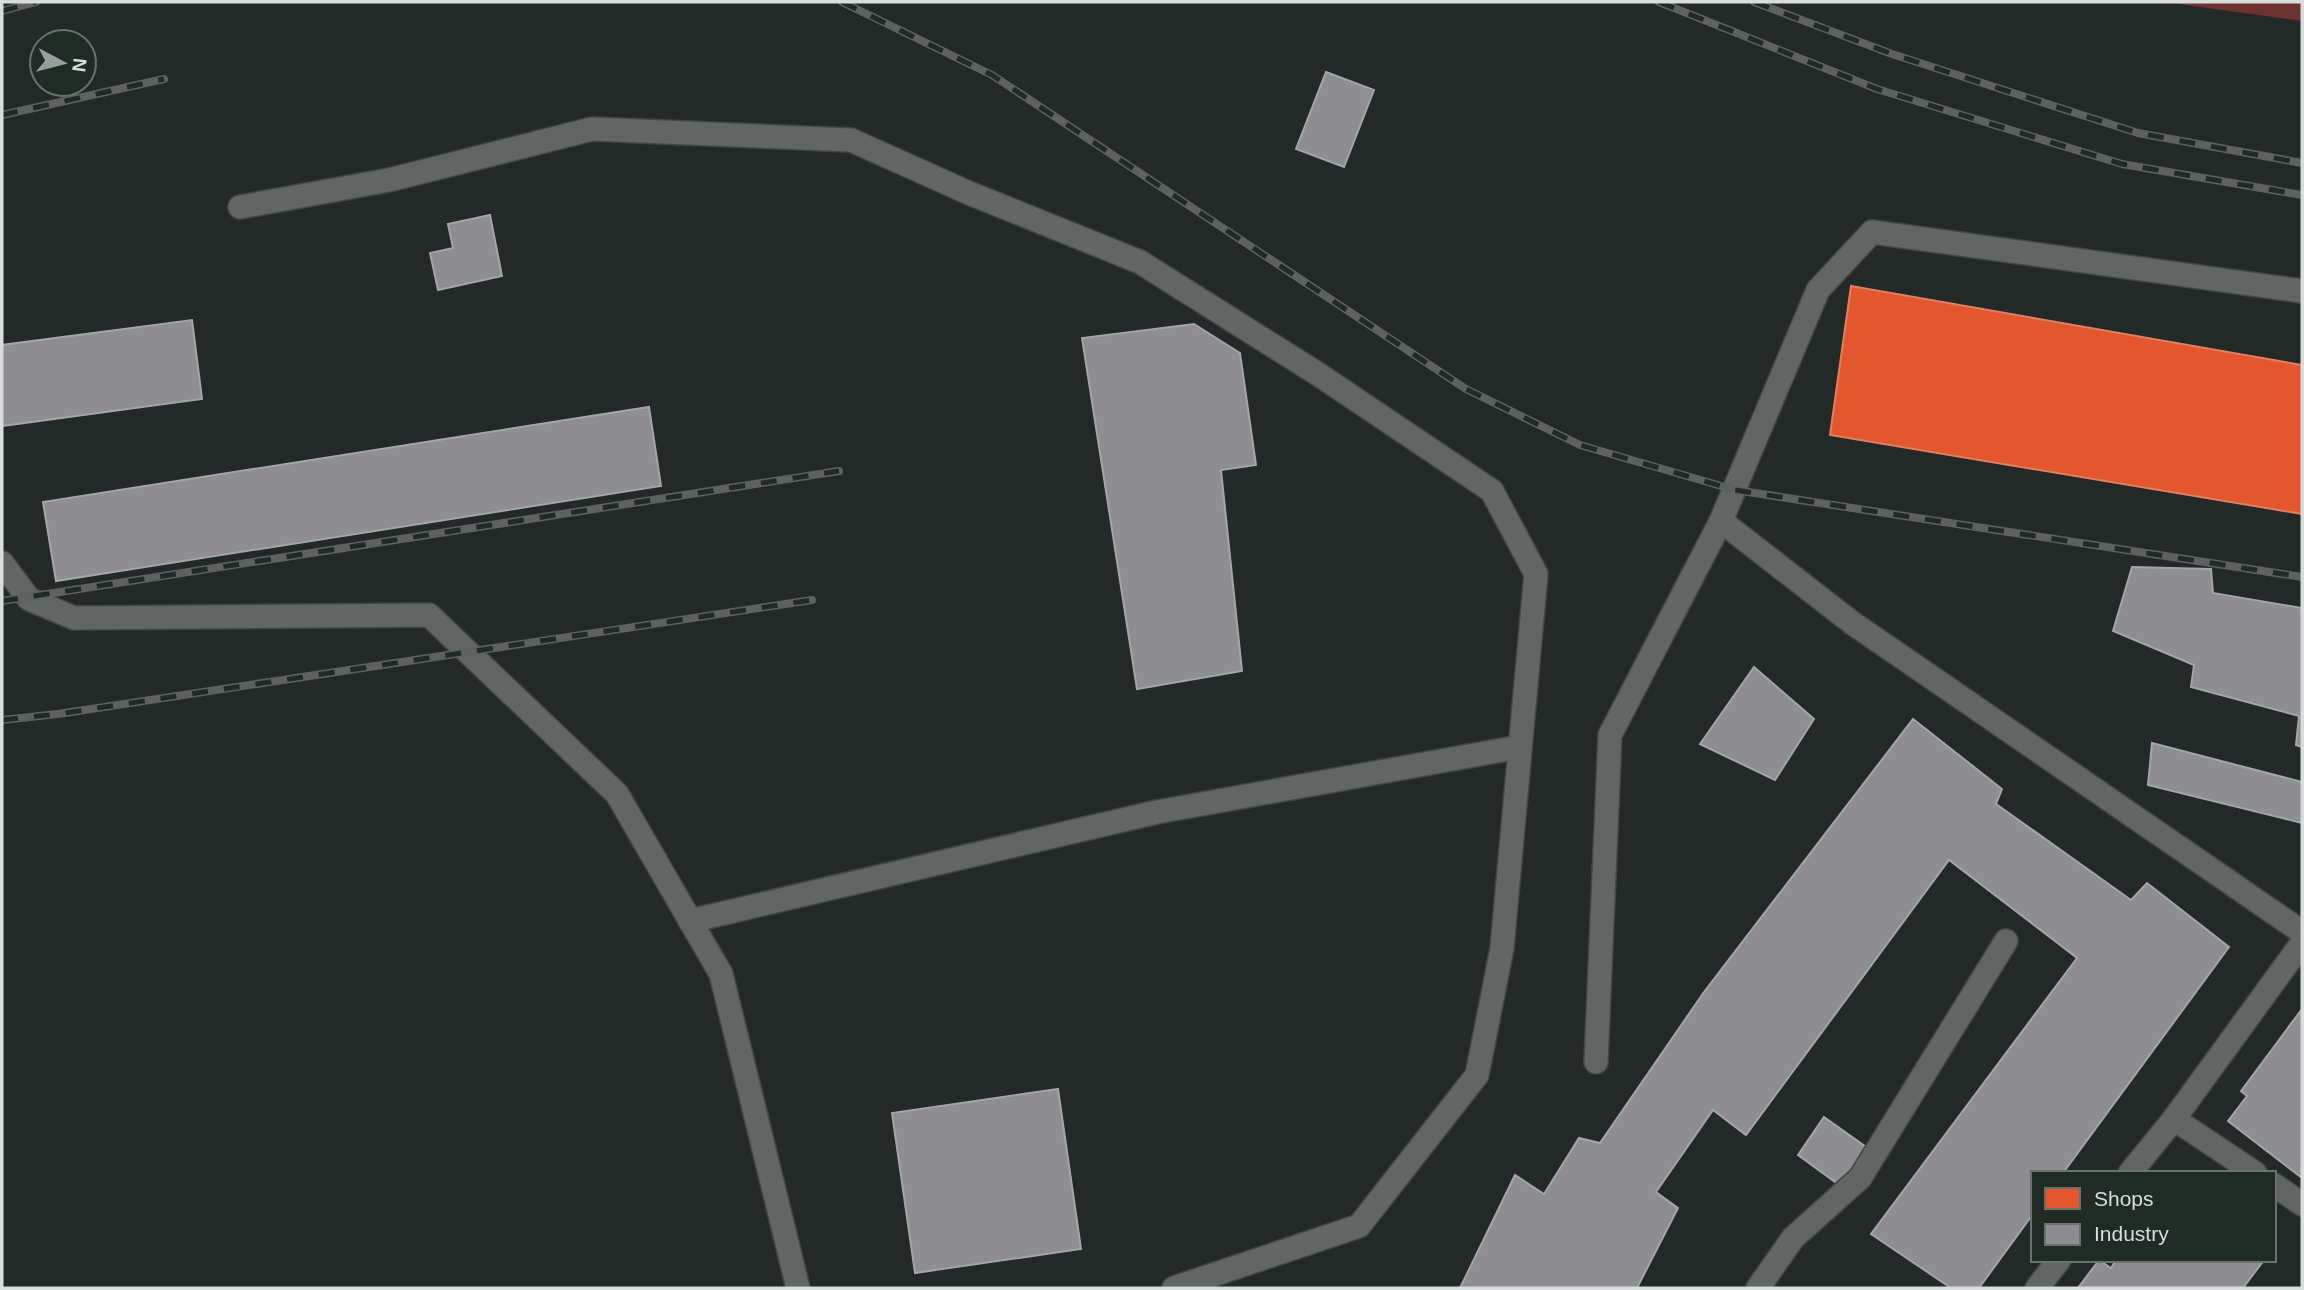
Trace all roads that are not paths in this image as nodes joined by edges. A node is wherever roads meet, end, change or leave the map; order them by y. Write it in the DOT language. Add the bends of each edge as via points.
graph roads {
  1 [pos="240,206"];
  2 [pos="2302,291"];
  3 [pos="1721,521"];
  4 [pos="2,563"];
  5 [pos="1519,747"];
  6 [pos="691,921"];
  7 [pos="2302,932"];
  8 [pos="2006,941"];
  9 [pos="2302,943"];
  10 [pos="1596,1062"];
  11 [pos="2174,1119"];
  12 [pos="2132,1171"];
  13 [pos="2252,1171"];
  14 [pos="2276,1186"];
  15 [pos="2302,1204"];
  16 [pos="2057,1262"];
  17 [pos="1768,1285"];
  18 [pos="798,1288"];
  19 [pos="1174,1288"];
  20 [pos="2037,1288"];
  1 -- 5 [label="lane" via="389,180 592,129 851,140 1140,262 1492,491 1536,574"];
  2 -- 3 [label="lane" via="1872,232 1818,290"];
  3 -- 7 [label="lane" via="1850,622"];
  3 -- 10 [label="lane" via="1609,735"];
  4 -- 6 [label="lane" via="29,599 74,618 429,615 617,794"];
  5 -- 6 [label="lane" via="1157,811"];
  5 -- 19 [label="lane" via="1502,948 1476,1075 1359,1226"];
  6 -- 18 [label="lane" via="721,974"];
  8 -- 17 [label="lane" via="1860,1178 1793,1238"];
  9 -- 11 [label="lane"];
  11 -- 12 [label="lane"];
  11 -- 13 [label="lane"];
  14 -- 15 [label="lane"];
  16 -- 20 [label="lane"];
}
